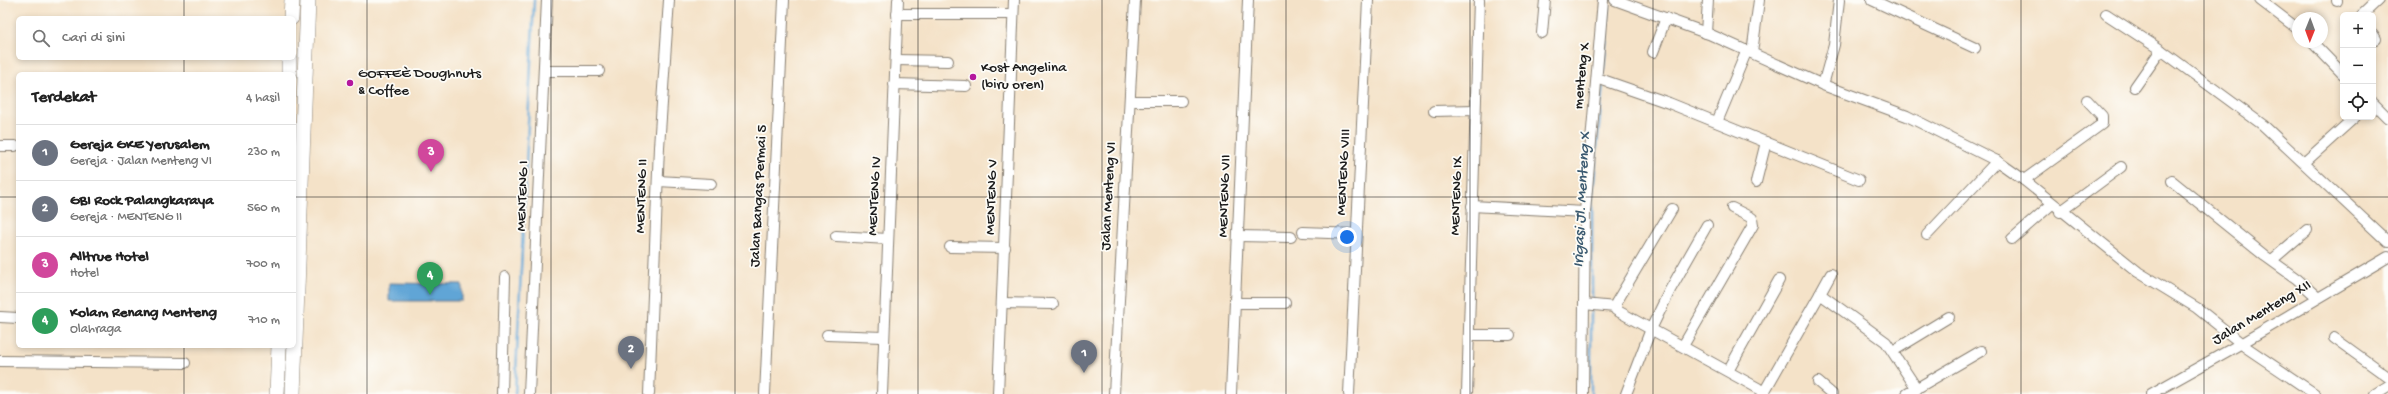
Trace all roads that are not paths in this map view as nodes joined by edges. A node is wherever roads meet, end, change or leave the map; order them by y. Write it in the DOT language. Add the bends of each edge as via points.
graph roads {
  1 [pos="292,0"];
  2 [pos="308,0"];
  3 [pos="547,0"];
  4 [pos="669,0"];
  5 [pos="784,0"];
  6 [pos="898,0"];
  7 [pos="1014,0"];
  8 [pos="1135,0"];
  9 [pos="1248,0"];
  10 [pos="1368,0"];
  11 [pos="1480,0"];
  12 [pos="1545,0"];
  13 [pos="1603,0"];
  14 [pos="1615,0"];
  15 [pos="1708,0"];
  16 [pos="1759,0"];
  17 [pos="1839,0"];
  18 [pos="1872,0"];
  19 [pos="2378,0"];
  20 [pos="2262,1"];
  21 [pos="2365,12"];
  22 [pos="897,14"];
  23 [pos="1013,14"];
  24 [pos="2106,14"];
  25 [pos="291,16"];
  26 [pos="1666,18"];
  27 [pos="2292,24"];
  28 [pos="1542,33"];
  29 [pos="1706,33"];
  30 [pos="1975,48"];
  31 [pos="2318,48"];
  32 [pos="2162,50"];
  33 [pos="1652,52"];
  34 [pos="1750,52"];
  35 [pos="290,60"];
  36 [pos="896,60"];
  37 [pos="948,61"];
  38 [pos="544,71"];
  39 [pos="599,71"];
  40 [pos="2340,71"];
  41 [pos="289,72"];
  42 [pos="1597,78"];
  43 [pos="894,84"];
  44 [pos="1823,85"];
  45 [pos="966,86"];
  46 [pos="2135,86"];
  47 [pos="2087,100"];
  48 [pos="1131,101"];
  49 [pos="1181,101"];
  50 [pos="2376,106"];
  51 [pos="1475,110"];
  52 [pos="1434,111"];
  53 [pos="2388,118"];
  54 [pos="2352,120"];
  55 [pos="1717,122"];
  56 [pos="1766,142"];
  57 [pos="0,146"];
  58 [pos="15,146"];
  59 [pos="1997,161"];
  60 [pos="2305,162"];
  61 [pos="2121,167"];
  62 [pos="1859,180"];
  63 [pos="2024,180"];
  64 [pos="658,181"];
  65 [pos="2172,181"];
  66 [pos="1756,182"];
  67 [pos="711,184"];
  68 [pos="2052,204"];
  69 [pos="1472,206"];
  70 [pos="1732,208"];
  71 [pos="1672,209"];
  72 [pos="1585,212"];
  73 [pos="2060,212"];
  74 [pos="1707,225"];
  75 [pos="2308,230"];
  76 [pos="1303,232"];
  77 [pos="1355,234"];
  78 [pos="836,236"];
  79 [pos="1238,236"];
  80 [pos="1928,236"];
  81 [pos="1291,237"];
  82 [pos="888,239"];
  83 [pos="2012,239"];
  84 [pos="2388,242"];
  85 [pos="950,247"];
  86 [pos="1005,248"];
  87 [pos="2388,257"];
  88 [pos="2272,260"];
  89 [pos="1831,274"];
  90 [pos="505,277"];
  91 [pos="1779,280"];
  92 [pos="296,294"];
  93 [pos="1820,294"];
  94 [pos="2317,297"];
  95 [pos="1002,303"];
  96 [pos="1235,303"];
  97 [pos="1285,303"];
  98 [pos="1053,304"];
  99 [pos="1584,304"];
  100 [pos="1615,306"];
  101 [pos="0,317"];
  102 [pos="1949,317"];
  103 [pos="16,318"];
  104 [pos="1651,329"];
  105 [pos="827,335"];
  106 [pos="1469,335"];
  107 [pos="1510,335"];
  108 [pos="883,337"];
  109 [pos="2334,338"];
  110 [pos="2242,343"];
  111 [pos="1684,346"];
  112 [pos="279,348"];
  113 [pos="294,348"];
  114 [pos="1893,351"];
  115 [pos="1981,351"];
  116 [pos="0,361"];
  117 [pos="185,363"];
  118 [pos="1728,371"];
  119 [pos="2388,377"];
  120 [pos="1818,382"];
  121 [pos="2388,386"];
  122 [pos="1917,389"];
  123 [pos="1764,393"];
  124 [pos="277,394"];
  125 [pos="293,394"];
  126 [pos="502,394"];
  127 [pos="529,394"];
  128 [pos="649,394"];
  129 [pos="766,394"];
  130 [pos="882,394"];
  131 [pos="998,394"];
  132 [pos="1114,394"];
  133 [pos="1231,394"];
  134 [pos="1349,394"];
  135 [pos="1467,394"];
  136 [pos="1583,394"];
  137 [pos="1626,394"];
  138 [pos="1832,394"];
  139 [pos="1907,394"];
  140 [pos="2151,394"];
  141 [pos="2315,394"];
  142 [pos="2375,394"];
  1 -- 25 [label="highway"];
  2 -- 92 [label="highway"];
  3 -- 38 [label="street, MENTENG I"];
  4 -- 64 [label="street, MENTENG II"];
  5 -- 129 [label="street, Jalan Bangas Permai 5"];
  6 -- 22 [label="street, MENTENG IV"];
  7 -- 23 [label="street, MENTENG V"];
  8 -- 48 [label="street, Jalan Menteng VI"];
  9 -- 79 [label="street, MENTENG VII"];
  10 -- 77 [label="street, MENTENG VIII"];
  11 -- 51 [label="street, MENTENG IX"];
  12 -- 28 [label="street"];
  13 -- 42 [label="street, menteng X"];
  14 -- 26 [label="street"];
  15 -- 29 [label="street"];
  16 -- 34 [label="street"];
  17 -- 44 [label="street" via="1832,52"];
  18 -- 30 [label="street"];
  19 -- 21 [label="street"];
  20 -- 27 [label="street"];
  22 -- 23 [label="street"];
  22 -- 36 [label="street, MENTENG IV"];
  23 -- 86 [label="street, MENTENG V"];
  24 -- 32 [label="street"];
  26 -- 29 [label="street"];
  26 -- 33 [label="street"];
  29 -- 34 [label="street"];
  31 -- 40 [label="street"];
  32 -- 46 [label="street"];
  32 -- 60 [label="street" via="2263,125"];
  34 -- 44 [label="street"];
  34 -- 55 [label="street"];
  35 -- 41 [label="highway"];
  36 -- 37 [label="street"];
  36 -- 43 [label="street, MENTENG IV"];
  38 -- 39 [label="street"];
  38 -- 127 [label="street, MENTENG I"];
  42 -- 55 [label="street"];
  42 -- 72 [label="street, menteng X"];
  43 -- 45 [label="street"];
  43 -- 82 [label="street, MENTENG IV"];
  44 -- 59 [label="street" via="1907,116"];
  47 -- 63 [label="street" via="2102,116 2102,124"];
  48 -- 49 [label="street"];
  48 -- 132 [label="street, Jalan Menteng VI" via="1124,183"];
  50 -- 53 [label="street"];
  51 -- 52 [label="street"];
  51 -- 69 [label="street, MENTENG IX"];
  54 -- 60 [label="street"];
  55 -- 56 [label="street"];
  56 -- 62 [label="street"];
  56 -- 66 [label="street"];
  57 -- 58 [label="street"];
  59 -- 63 [label="street"];
  59 -- 80 [label="street"];
  60 -- 84 [label="street"];
  61 -- 73 [label="street"];
  63 -- 68 [label="street"];
  64 -- 67 [label="street"];
  64 -- 128 [label="street, MENTENG II"];
  65 -- 88 [label="street"];
  68 -- 73 [label="street"];
  68 -- 83 [label="street"];
  69 -- 72 [label="street"];
  69 -- 106 [label="street, MENTENG IX"];
  70 -- 111 [label="street" via="1752,218 1753,224"];
  71 -- 100 [label="street"];
  72 -- 99 [label="street, menteng X"];
  73 -- 110 [label="street" via="2138,272 2197,308"];
  74 -- 104 [label="street"];
  75 -- 88 [label="street"];
  76 -- 77 [label="street"];
  77 -- 134 [label="street, MENTENG VIII"];
  78 -- 82 [label="street"];
  79 -- 81 [label="street"];
  79 -- 96 [label="street, MENTENG VII"];
  82 -- 108 [label="street, MENTENG IV"];
  85 -- 86 [label="street"];
  86 -- 95 [label="street, MENTENG V"];
  87 -- 94 [label="street, Jalan Menteng XII"];
  88 -- 94 [label="street"];
  89 -- 93 [label="street"];
  90 -- 126 [label="street"];
  91 -- 118 [label="street"];
  93 -- 114 [label="street" via="1875,333"];
  93 -- 123 [label="street"];
  94 -- 110 [label="street, Jalan Menteng XII"];
  95 -- 98 [label="street"];
  95 -- 131 [label="street, MENTENG V"];
  96 -- 97 [label="street"];
  96 -- 133 [label="street, MENTENG VII"];
  99 -- 100 [label="street"];
  99 -- 136 [label="street, menteng X"];
  100 -- 104 [label="street" via="1616,311"];
  101 -- 103 [label="street"];
  102 -- 114 [label="street"];
  104 -- 111 [label="street"];
  104 -- 137 [label="street"];
  105 -- 108 [label="street"];
  106 -- 107 [label="street"];
  106 -- 135 [label="street, MENTENG IX"];
  108 -- 130 [label="street, MENTENG IV"];
  109 -- 119 [label="street"];
  110 -- 140 [label="street, Jalan Menteng XII"];
  110 -- 141 [label="street"];
  111 -- 118 [label="street"];
  112 -- 124 [label="highway"];
  113 -- 125 [label="highway"];
  114 -- 122 [label="street"];
  115 -- 122 [label="street"];
  116 -- 117 [label="street"];
  118 -- 123 [label="street"];
  120 -- 138 [label="street"];
  121 -- 142 [label="street"];
  122 -- 139 [label="street"];
}
